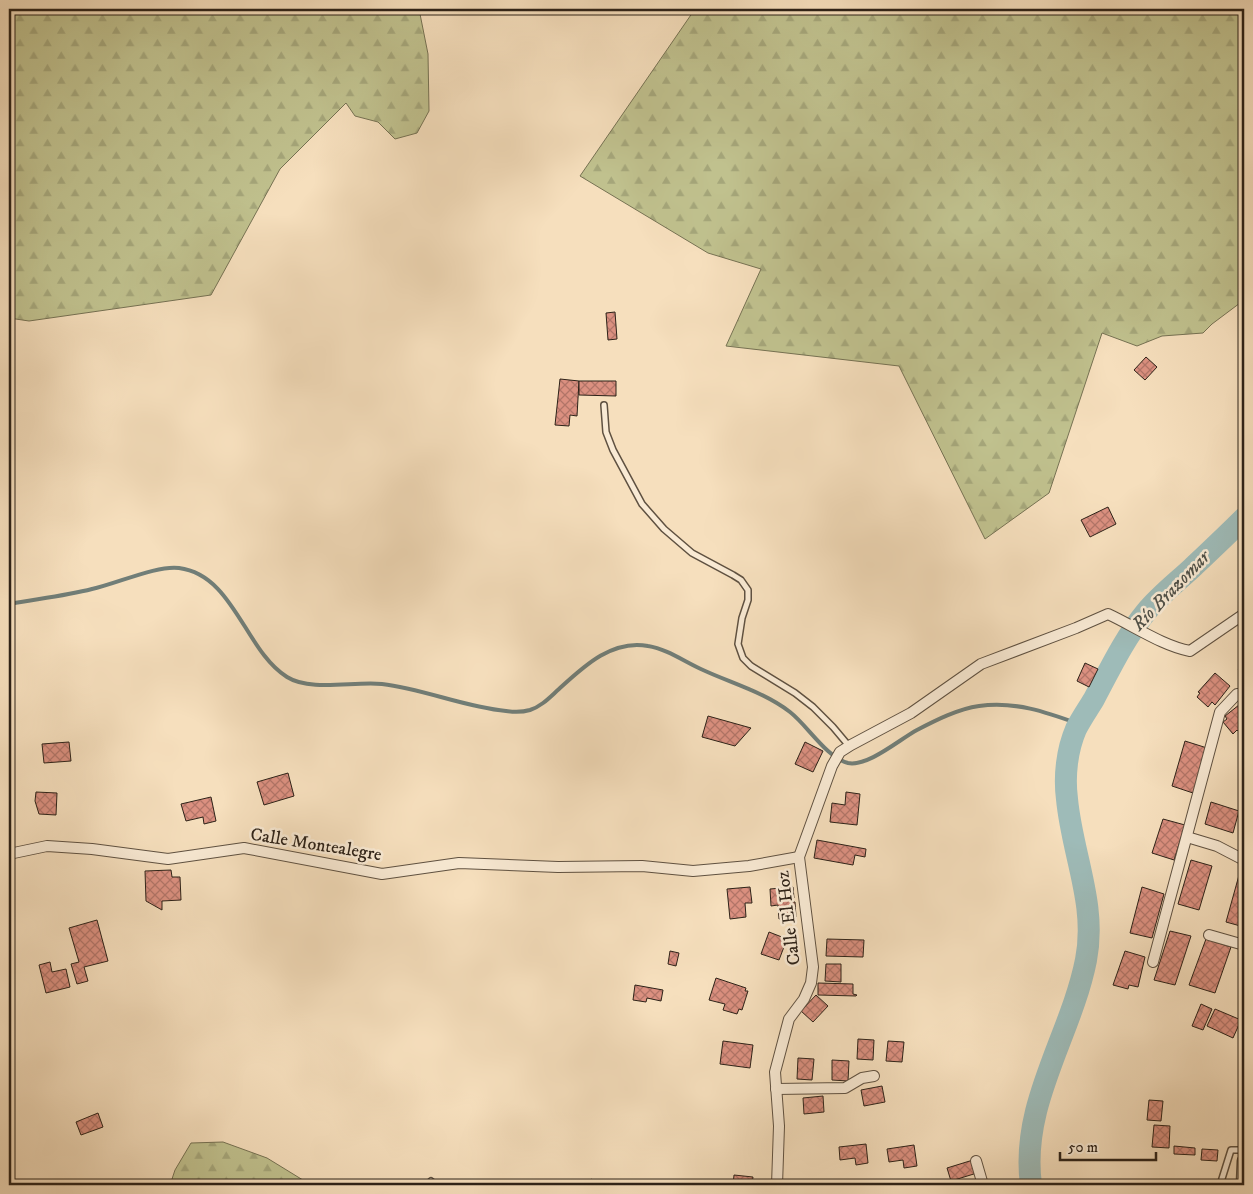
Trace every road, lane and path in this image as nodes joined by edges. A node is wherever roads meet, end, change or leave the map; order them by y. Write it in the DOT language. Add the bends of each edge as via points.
graph roads {
  1 [pos="604,405"];
  2 [pos="1244,614"];
  3 [pos="1244,695"];
  4 [pos="844,749"];
  5 [pos="1187,837"];
  6 [pos="9,854"];
  7 [pos="799,857"];
  8 [pos="1244,860"];
  9 [pos="1209,935"];
  10 [pos="1244,945"];
  11 [pos="1153,962"];
  12 [pos="874,1076"];
  13 [pos="776,1089"];
  14 [pos="1244,1150"];
  15 [pos="976,1160"];
  16 [pos="1244,1161"];
  17 [pos="432,1181"];
  18 [pos="436,1185"];
  19 [pos="777,1185"];
  20 [pos="983,1185"];
  21 [pos="1220,1185"];
  22 [pos="1243,1185"];
  1 -- 4 [label="lane" via="606,432 642,504 692,553 741,580 748,590 738,644 743,658 813,707 833,727"];
  2 -- 4 [label="street" via="1190,651 1178,649 1108,614 981,664 911,713"];
  3 -- 5 [label="street" via="1237,694 1220,712"];
  4 -- 7 [label="street, Calle El Hoz" via="832,766"];
  5 -- 8 [label="street" via="1217,846"];
  5 -- 11 [label="street"];
  6 -- 7 [label="street, Calle Montealegre" via="47,846 168,859 244,848 382,874 459,863 642,866 693,871"];
  7 -- 13 [label="street, Calle El Hoz" via="813,967 804,999 789,1019 775,1072"];
  9 -- 10 [label="street"];
  12 -- 13 [label="street" via="862,1078 845,1088"];
  13 -- 19 [label="street, Calle El Hoz" via="779,1126"];
  14 -- 21 [label="lane" via="1231,1150"];
  15 -- 20 [label="street"];
  16 -- 22 [label="street"];
  17 -- 18 [label="lane"];
}
